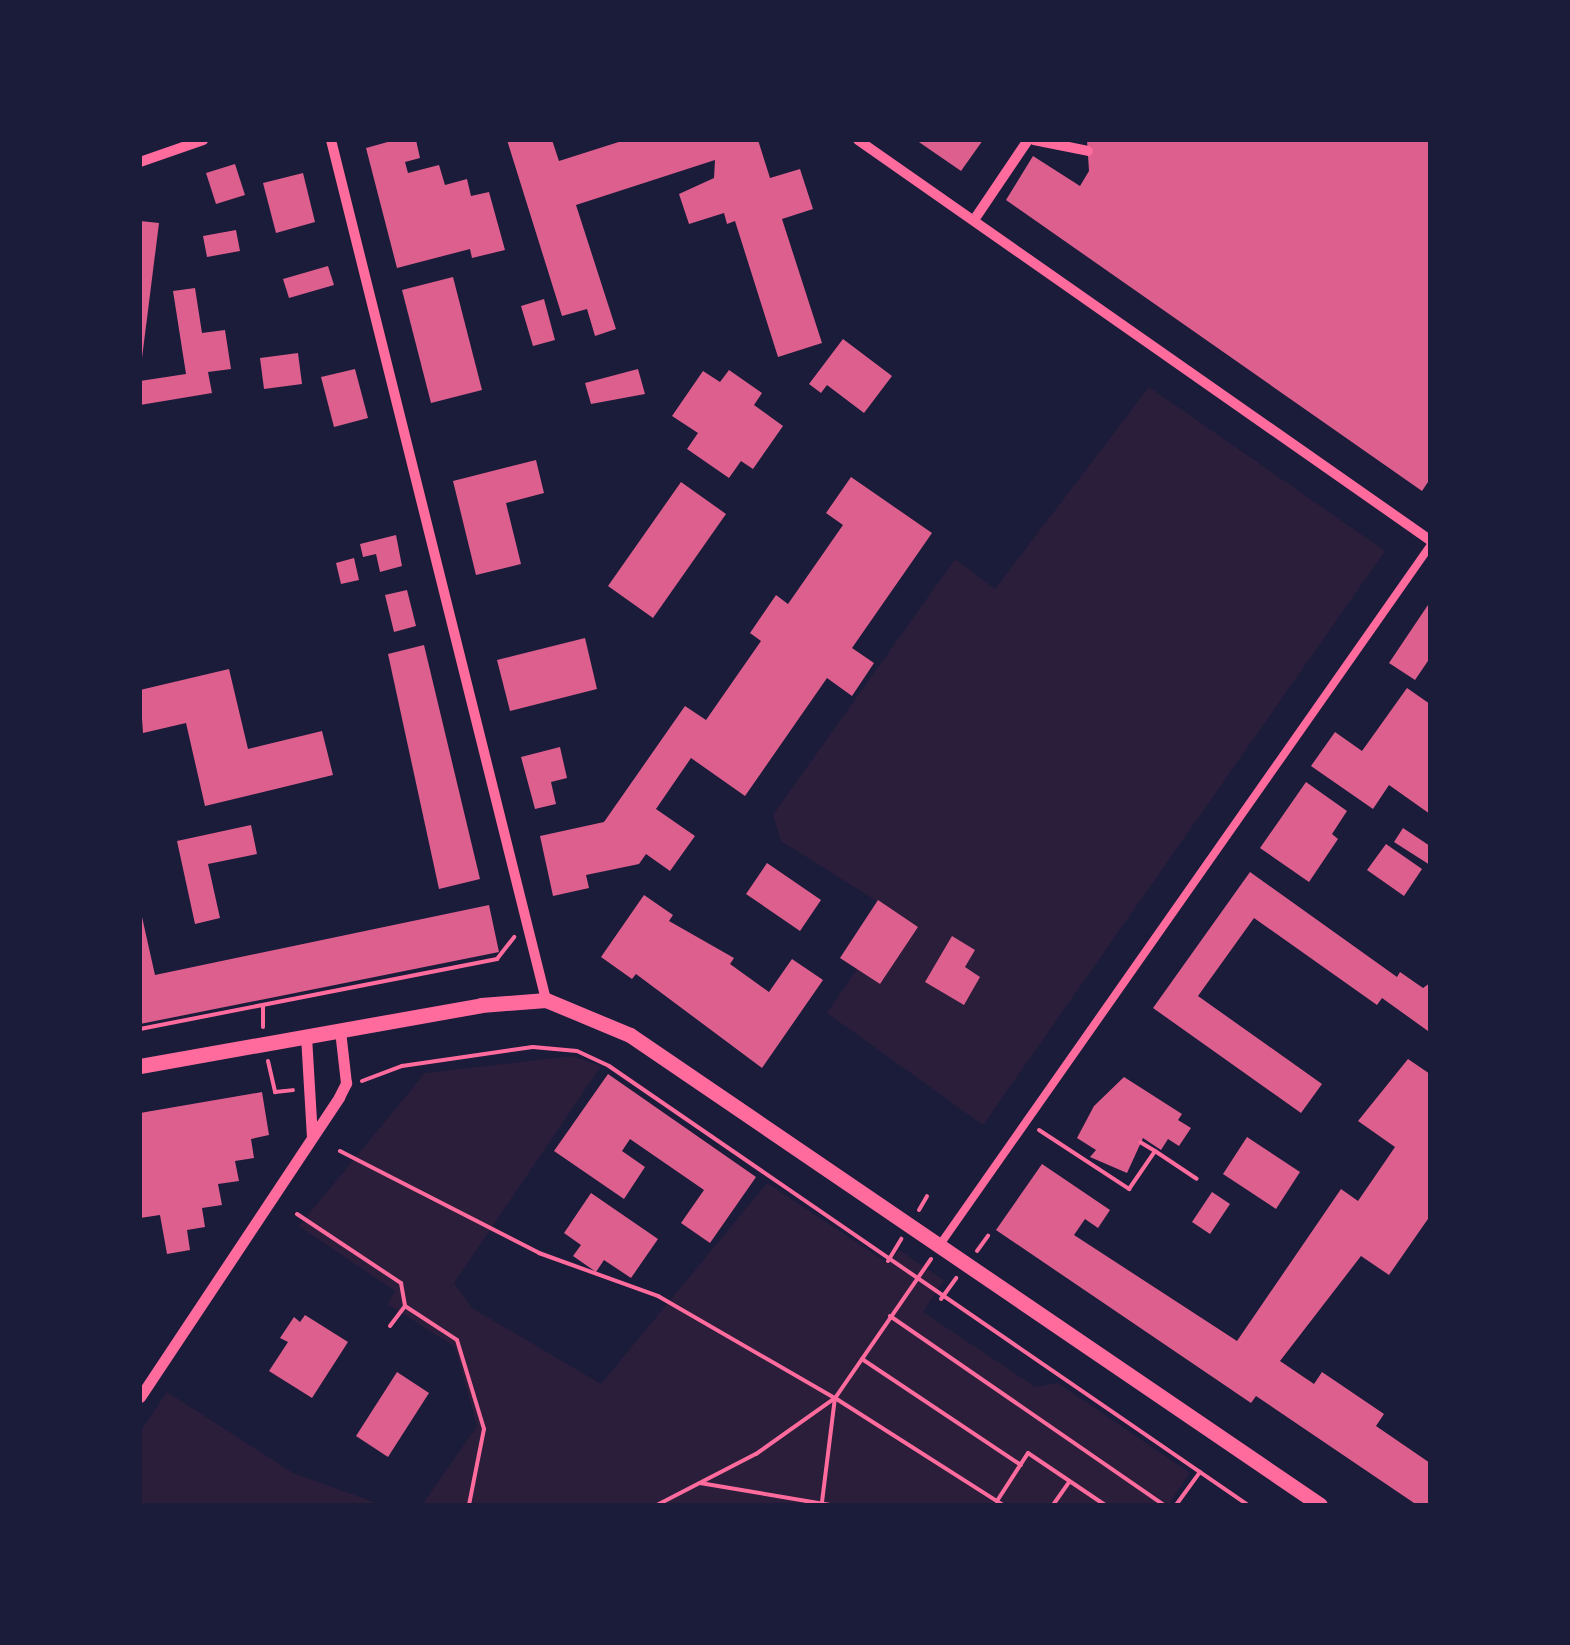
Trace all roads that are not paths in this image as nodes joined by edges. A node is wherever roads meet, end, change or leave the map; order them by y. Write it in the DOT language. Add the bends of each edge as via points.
graph roads {
  1 [pos="203,140"];
  2 [pos="331,140"];
  3 [pos="858,140"];
  4 [pos="1031,140"];
  5 [pos="1088,151"];
  6 [pos="140,162"];
  7 [pos="974,220"];
  8 [pos="1430,543"];
  9 [pos="546,1000"];
  10 [pos="340,1030"];
  11 [pos="306,1036"];
  12 [pos="140,1066"];
  13 [pos="312,1139"];
  14 [pos="939,1246"];
  15 [pos="140,1397"];
  16 [pos="1320,1505"];
  1 -- 6 [label="street"];
  2 -- 9 [label="street"];
  3 -- 7 [label="street"];
  4 -- 5 [label="street"];
  4 -- 7 [label="street"];
  7 -- 8 [label="street"];
  8 -- 14 [label="street"];
  9 -- 10 [label="main road"];
  9 -- 14 [label="main road" via="630,1035"];
  10 -- 11 [label="main road"];
  10 -- 13 [label="street" via="346,1083"];
  11 -- 12 [label="main road"];
  11 -- 13 [label="street" via="314,1087"];
  13 -- 15 [label="street"];
  14 -- 16 [label="main road"];
}
